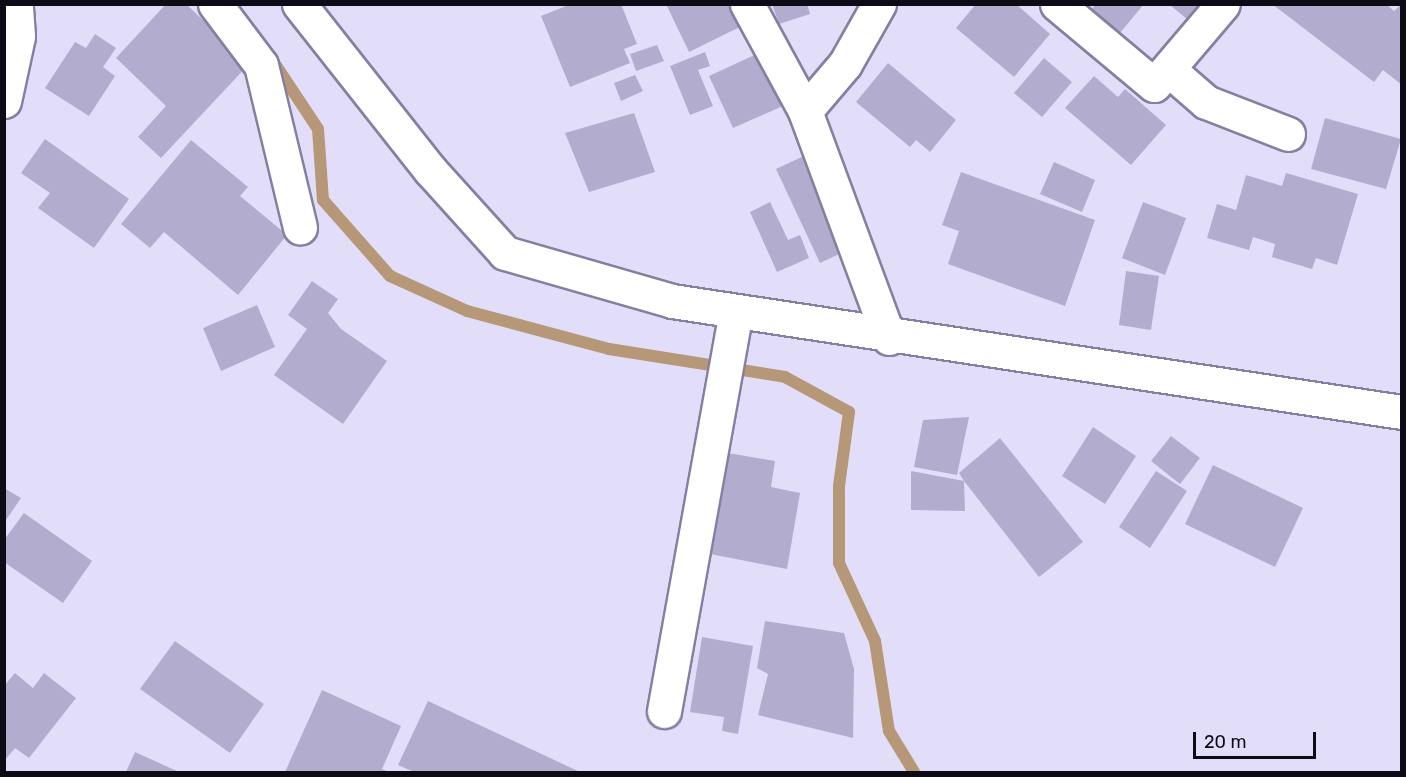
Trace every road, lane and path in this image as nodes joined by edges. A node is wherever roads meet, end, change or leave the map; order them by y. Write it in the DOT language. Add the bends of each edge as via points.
graph roads {
  1 [pos="16,4"];
  2 [pos="215,4"];
  3 [pos="299,4"];
  4 [pos="747,4"];
  5 [pos="879,4"];
  6 [pos="1057,4"];
  7 [pos="1223,4"];
  8 [pos="1168,69"];
  9 [pos="4,101"];
  10 [pos="805,111"];
  11 [pos="1288,134"];
  12 [pos="300,227"];
  13 [pos="736,312"];
  14 [pos="890,338"];
  15 [pos="1401,412"];
  16 [pos="664,711"];
  1 -- 9 [label="street" via="18,36"];
  2 -- 12 [label="street" via="261,65"];
  3 -- 13 [label="street" via="431,171 505,253 672,301"];
  4 -- 10 [label="street"];
  5 -- 10 [label="street" via="845,64"];
  6 -- 8 [label="street" via="1154,86"];
  7 -- 8 [label="street"];
  8 -- 11 [label="street" via="1206,102"];
  10 -- 14 [label="street"];
  13 -- 14 [label="street"];
  13 -- 16 [label="street"];
  14 -- 15 [label="street"];
}
